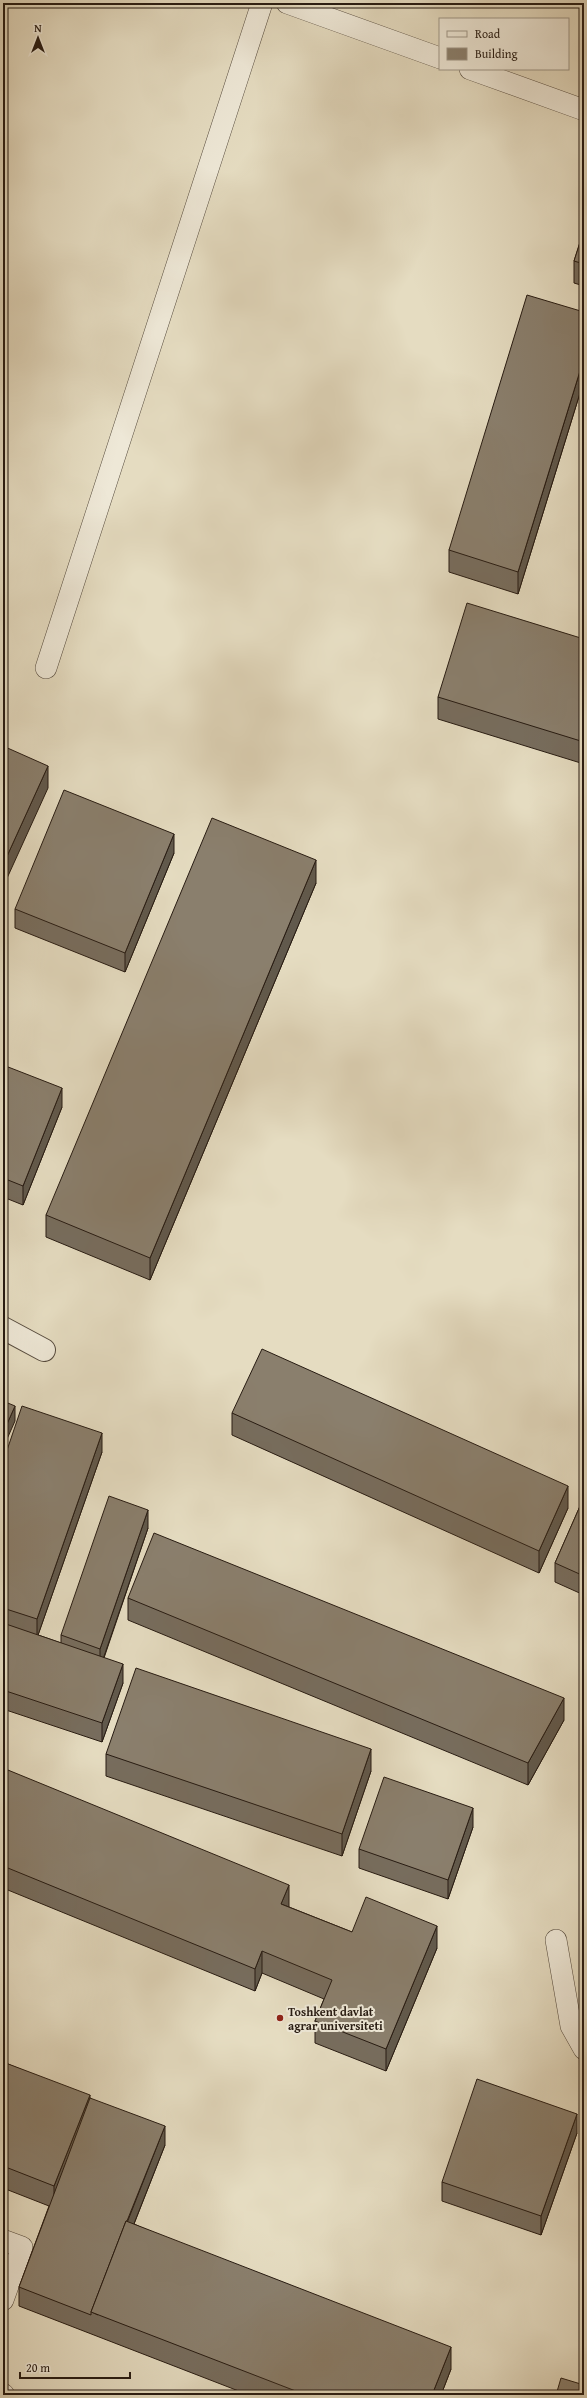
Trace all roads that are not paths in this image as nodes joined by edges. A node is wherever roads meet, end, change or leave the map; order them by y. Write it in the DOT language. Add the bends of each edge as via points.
graph roads {
  1 [pos="262,3"];
  2 [pos="287,3"];
  3 [pos="439,58"];
  4 [pos="473,70"];
  5 [pos="584,110"];
  6 [pos="46,668"];
  7 [pos="3,1328"];
  8 [pos="44,1350"];
  9 [pos="556,1940"];
  10 [pos="584,2048"];
  11 [pos="3,2240"];
  12 [pos="3,2300"];
  1 -- 6 [label="lane"];
  2 -- 3 [label="lane"];
  4 -- 5 [label="lane"];
  7 -- 8 [label="street"];
  9 -- 10 [label="lane" via="571,2026"];
  11 -- 12 [label="lane" via="22,2247"];
}
